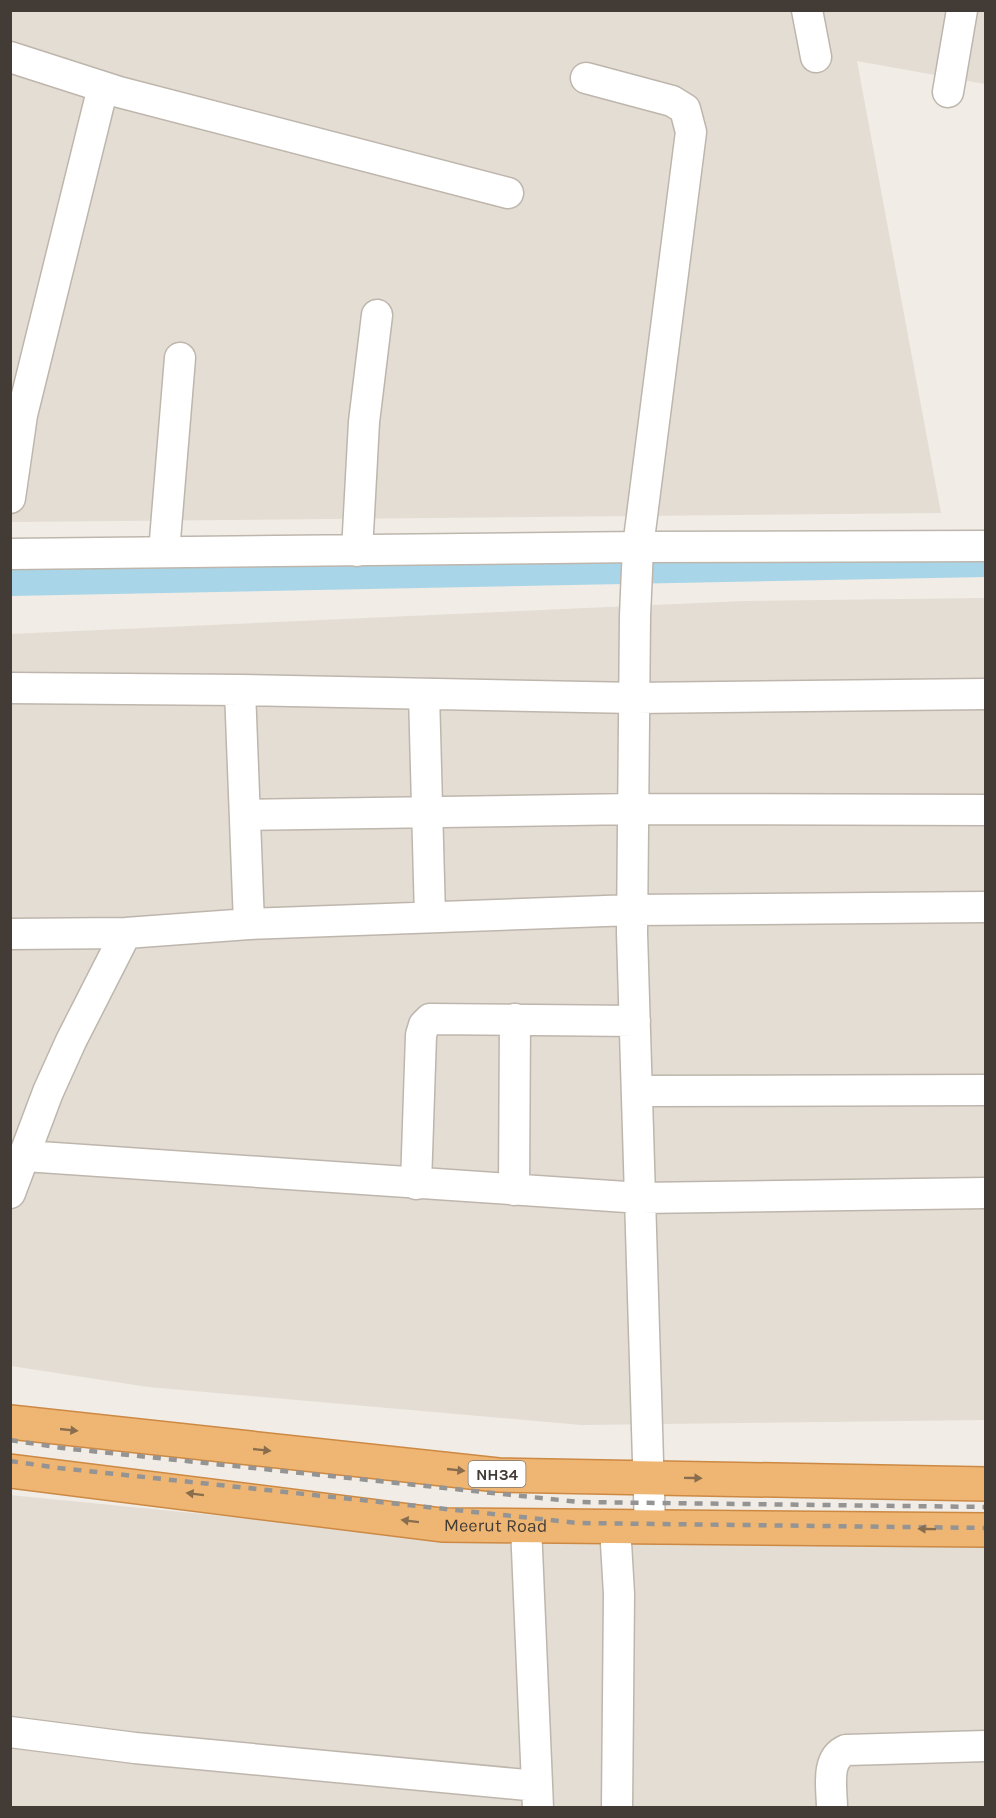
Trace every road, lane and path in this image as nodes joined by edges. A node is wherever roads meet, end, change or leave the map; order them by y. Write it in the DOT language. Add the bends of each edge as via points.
graph roads {
  1 [pos="807,10"];
  2 [pos="962,10"];
  3 [pos="10,57"];
  4 [pos="816,57"];
  5 [pos="586,78"];
  6 [pos="103,87"];
  7 [pos="948,92"];
  8 [pos="508,193"];
  9 [pos="377,315"];
  10 [pos="180,358"];
  11 [pos="16,415"];
  12 [pos="10,498"];
  13 [pos="986,546"];
  14 [pos="357,551"];
  15 [pos="164,552"];
  16 [pos="10,554"];
  17 [pos="638,557"];
  18 [pos="10,688"];
  19 [pos="240,690"];
  20 [pos="986,693"];
  21 [pos="424,694"];
  22 [pos="635,698"];
  23 [pos="634,809"];
  24 [pos="986,810"];
  25 [pos="427,811"];
  26 [pos="245,815"];
  27 [pos="986,907"];
  28 [pos="633,910"];
  29 [pos="430,917"];
  30 [pos="249,924"];
  31 [pos="126,933"];
  32 [pos="10,934"];
  33 [pos="515,1019"];
  34 [pos="635,1021"];
  35 [pos="637,1090"];
  36 [pos="986,1090"];
  37 [pos="25,1156"];
  38 [pos="416,1184"];
  39 [pos="514,1190"];
  40 [pos="10,1193"];
  41 [pos="986,1193"];
  42 [pos="641,1198"];
  43 [pos="10,1422"];
  44 [pos="10,1471"];
  45 [pos="650,1478"];
  46 [pos="986,1485"];
  47 [pos="526,1526"];
  48 [pos="615,1526"];
  49 [pos="650,1527"];
  50 [pos="986,1530"];
  51 [pos="10,1732"];
  52 [pos="986,1746"];
  53 [pos="537,1797"];
  54 [pos="617,1808"];
  55 [pos="832,1808"];
  1 -- 4 [label="street"];
  2 -- 7 [label="street"];
  3 -- 6 [label="street"];
  5 -- 17 [label="street" via="672,101 685,109 691,132"];
  6 -- 8 [label="street"];
  6 -- 11 [label="street"];
  9 -- 14 [label="street" via="364,422"];
  10 -- 15 [label="street"];
  11 -- 12 [label="street"];
  13 -- 17 [label="street"];
  14 -- 15 [label="street"];
  14 -- 17 [label="street"];
  15 -- 16 [label="street"];
  17 -- 22 [label="street"];
  18 -- 19 [label="street"];
  19 -- 21 [label="street"];
  19 -- 26 [label="street"];
  20 -- 22 [label="street"];
  21 -- 22 [label="street"];
  21 -- 25 [label="street"];
  22 -- 23 [label="street"];
  23 -- 24 [label="street"];
  23 -- 25 [label="street"];
  23 -- 28 [label="street"];
  25 -- 26 [label="street"];
  25 -- 29 [label="street"];
  26 -- 30 [label="street"];
  27 -- 28 [label="street"];
  28 -- 29 [label="street"];
  28 -- 34 [label="street"];
  29 -- 30 [label="street"];
  30 -- 31 [label="street"];
  31 -- 32 [label="street"];
  31 -- 37 [label="street" via="71,1041"];
  33 -- 34 [label="street"];
  33 -- 38 [label="street" via="444,1018 430,1019 424,1025"];
  33 -- 39 [label="street"];
  34 -- 35 [label="street"];
  35 -- 36 [label="street"];
  35 -- 42 [label="street"];
  37 -- 38 [label="street"];
  37 -- 40 [label="street"];
  38 -- 39 [label="street"];
  39 -- 42 [label="street"];
  41 -- 42 [label="street"];
  42 -- 45 [label="street"];
  43 -- 45 [label="highway, NH34, one-way" via="498,1474"];
  47 -- 44 [label="highway, Meerut Road, one-way" via="442,1525"];
  45 -- 46 [label="highway, NH34, one-way"];
  45 -- 49 [label="street"];
  47 -- 48 [label="highway, Meerut Road"];
  47 -- 53 [label="street"];
  48 -- 49 [label="highway, Meerut Road"];
  48 -- 54 [label="street" via="619,1594"];
  50 -- 49 [label="highway, Meerut Road, one-way"];
  51 -- 53 [label="street"];
  52 -- 55 [label="street" via="846,1750 833,1761"];
}
